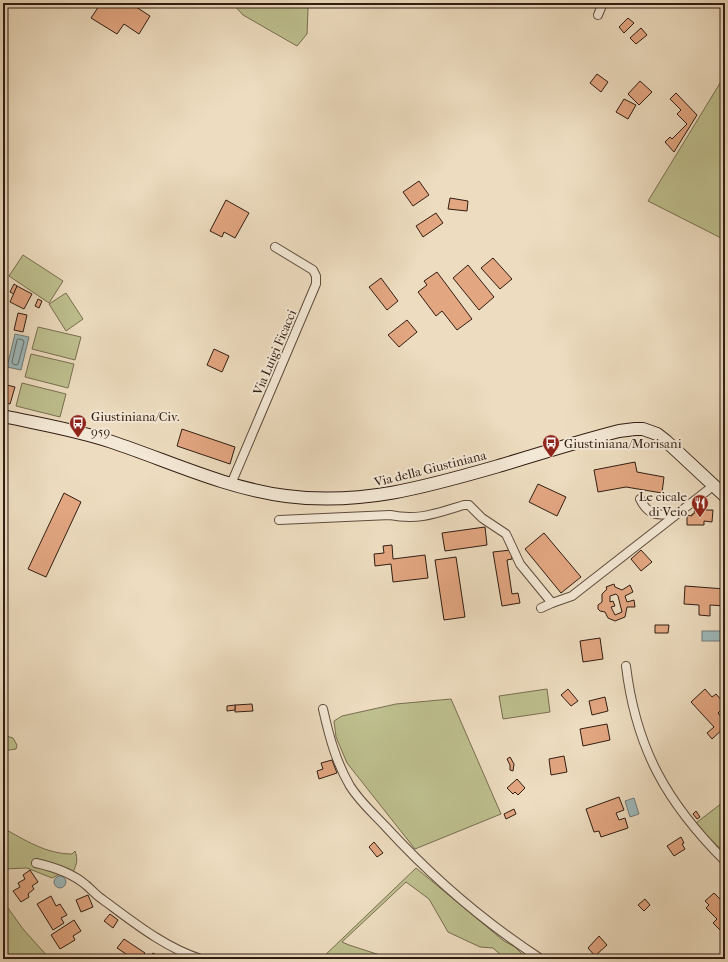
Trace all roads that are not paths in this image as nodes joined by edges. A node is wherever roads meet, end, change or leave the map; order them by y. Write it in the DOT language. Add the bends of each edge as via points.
graph roads {
  1 [pos="603,3"];
  2 [pos="598,14"];
  3 [pos="275,248"];
  4 [pos="3,416"];
  5 [pos="231,484"];
  6 [pos="713,486"];
  7 [pos="725,496"];
  8 [pos="640,499"];
  9 [pos="676,514"];
  10 [pos="279,520"];
  11 [pos="552,603"];
  12 [pos="541,608"];
  13 [pos="626,666"];
  14 [pos="323,709"];
  15 [pos="725,861"];
  16 [pos="36,863"];
  17 [pos="201,959"];
  18 [pos="541,959"];
  1 -- 2 [label="street"];
  3 -- 5 [label="street, Via Luigi Ficacci" via="312,270 317,280"];
  4 -- 5 [label="street, Via della Giustiniana" via="106,440"];
  5 -- 6 [label="street, Via della Giustiniana" via="293,497 346,499 379,496 451,480 589,439 635,429 650,431 661,437"];
  6 -- 7 [label="street, Via della Giustiniana"];
  6 -- 9 [label="street"];
  8 -- 9 [label="street" via="644,508 651,513"];
  9 -- 11 [label="street" via="572,596"];
  10 -- 11 [label="street" via="390,514 404,518 425,516 469,504 482,518 506,534 520,564"];
  11 -- 12 [label="street"];
  13 -- 15 [label="street" via="628,689 637,723 654,767 666,790 684,815"];
  14 -- 18 [label="street" via="331,743 340,766 363,803 409,852 488,922"];
  16 -- 17 [label="street" via="73,875 100,898 154,936"];
}
